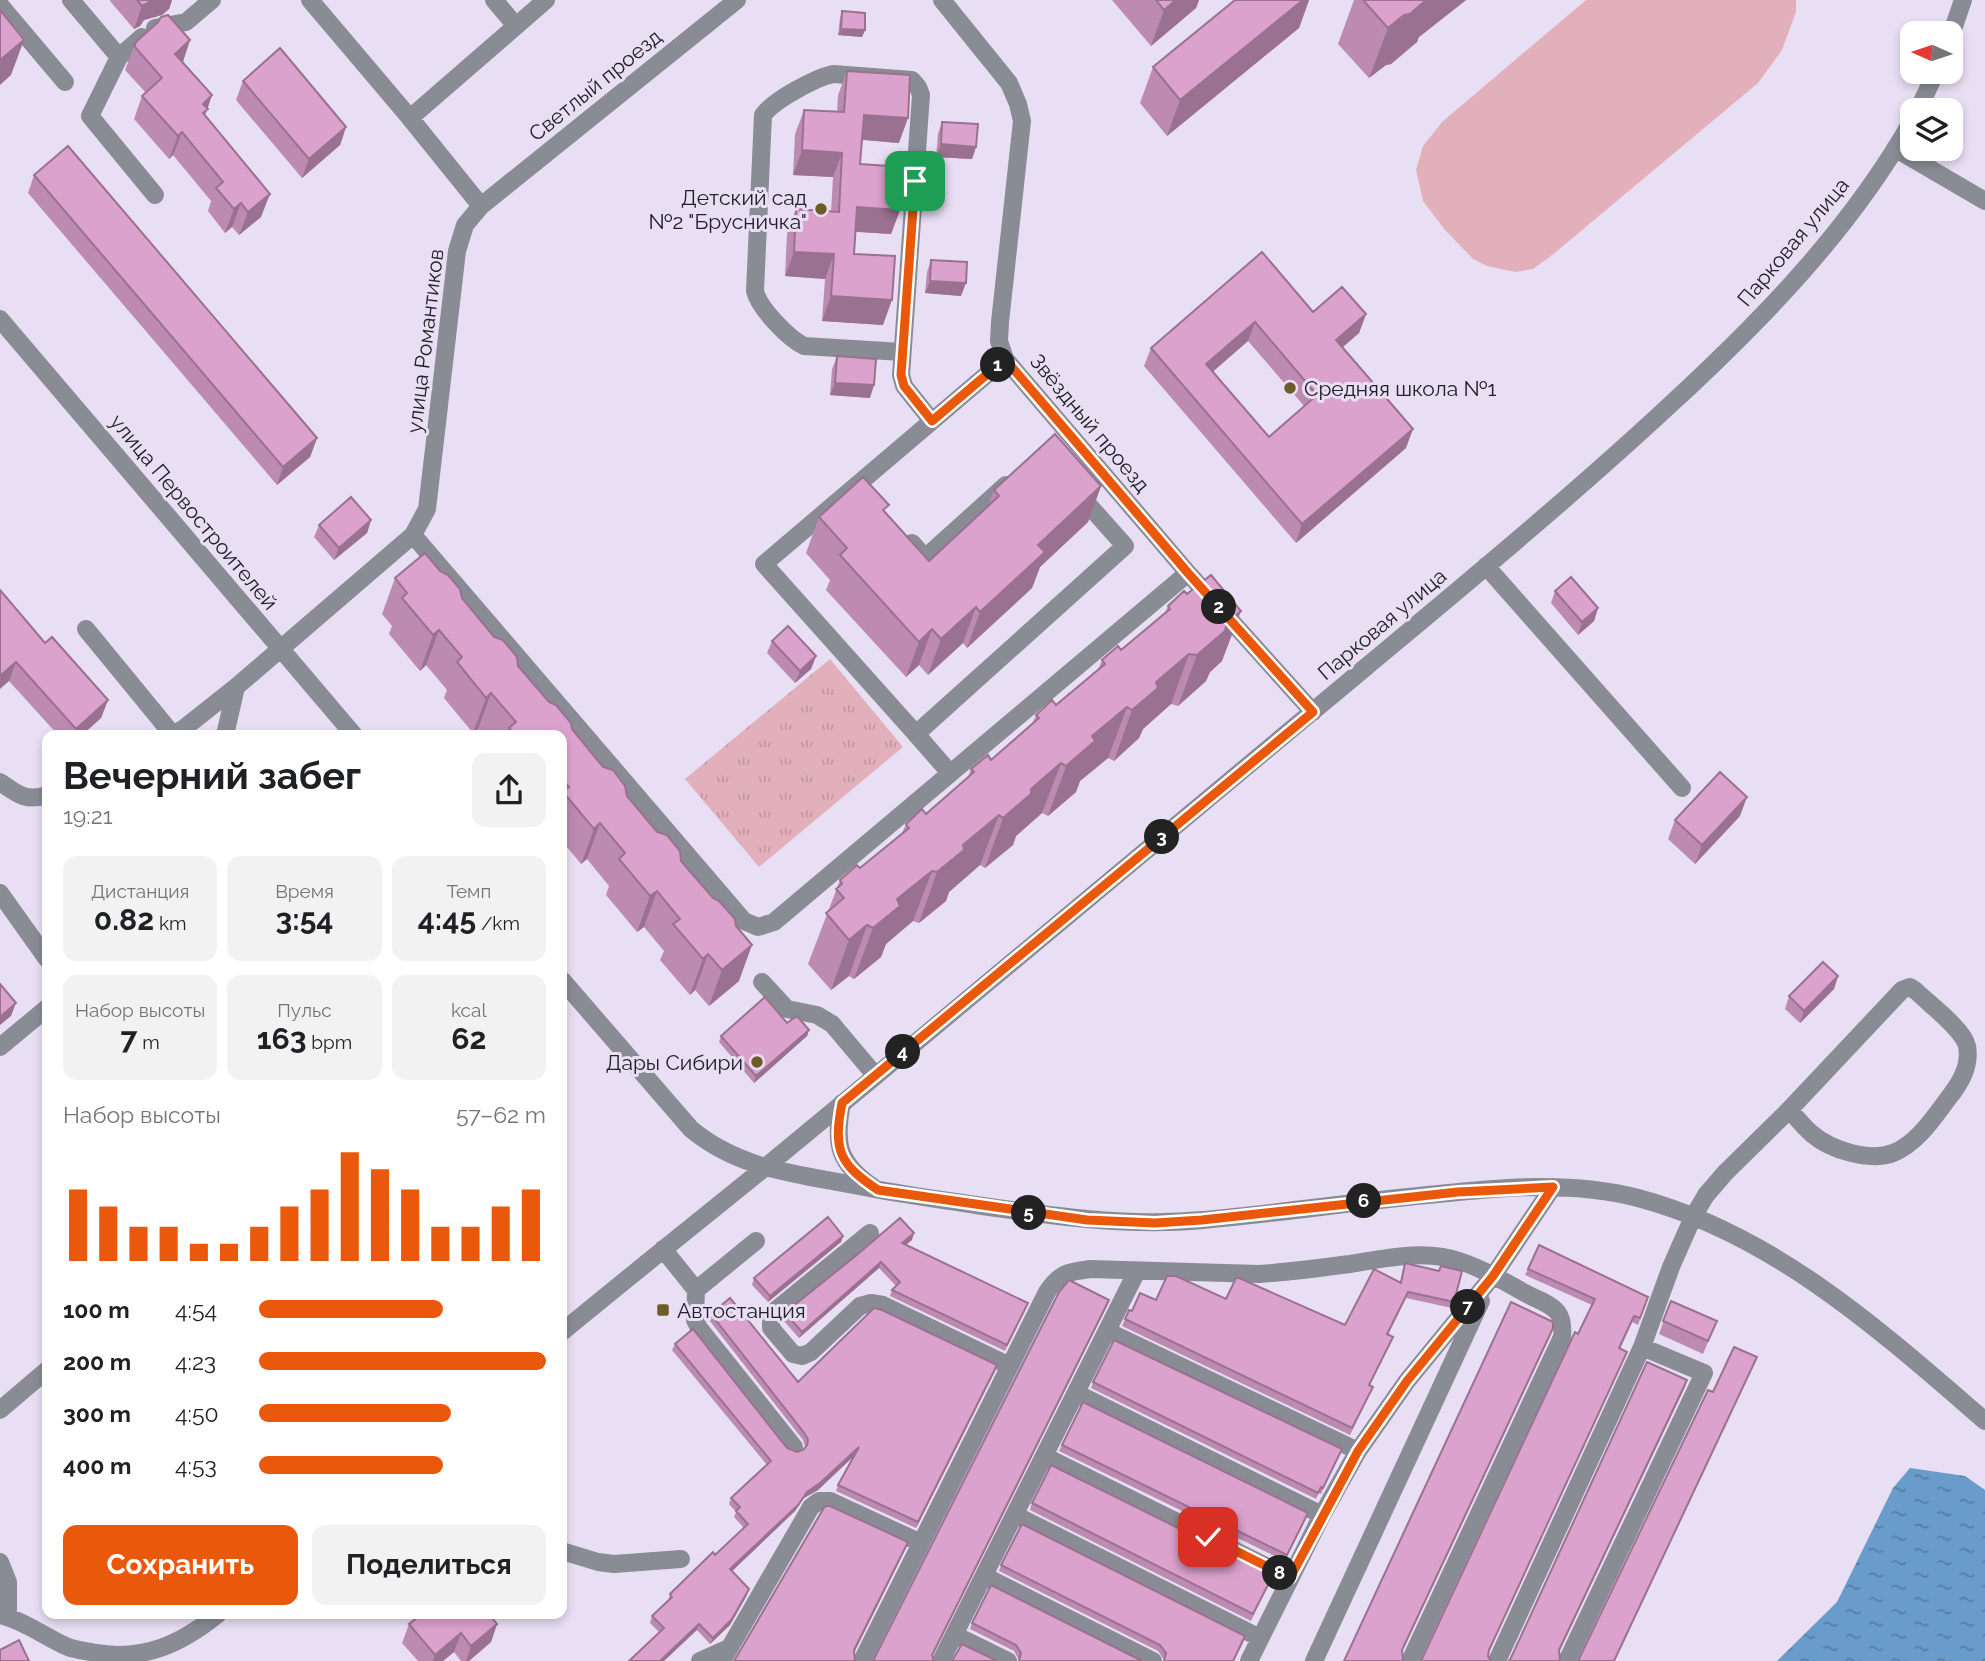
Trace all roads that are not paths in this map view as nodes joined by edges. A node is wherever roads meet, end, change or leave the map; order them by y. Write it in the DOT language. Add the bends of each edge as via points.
graph roads {
  1 [pos="71,0"];
  2 [pos="212,0"];
  3 [pos="310,0"];
  4 [pos="494,0"];
  5 [pos="546,0"];
  6 [pos="737,0"];
  7 [pos="942,0"];
  8 [pos="1963,0"];
  9 [pos="0,5"];
  10 [pos="1956,21"];
  11 [pos="516,26"];
  12 [pos="119,57"];
  13 [pos="65,82"];
  14 [pos="410,118"];
  15 [pos="1900,142"];
  16 [pos="1896,149"];
  17 [pos="155,195"];
  18 [pos="1985,201"];
  19 [pos="481,206"];
  20 [pos="0,318"];
  21 [pos="902,352"];
  22 [pos="1005,359"];
  23 [pos="932,421"];
  24 [pos="1023,470"];
  25 [pos="1070,484"];
  26 [pos="900,530"];
  27 [pos="414,535"];
  28 [pos="1486,566"];
  29 [pos="1188,573"];
  30 [pos="86,629"];
  31 [pos="281,649"];
  32 [pos="236,687"];
  33 [pos="1313,712"];
  34 [pos="169,730"];
  35 [pos="181,730"];
  36 [pos="226,730"];
  37 [pos="350,730"];
  38 [pos="916,734"];
  39 [pos="950,773"];
  40 [pos="0,782"];
  41 [pos="1682,788"];
  42 [pos="42,796"];
  43 [pos="0,893"];
  44 [pos="42,952"];
  45 [pos="762,982"];
  46 [pos="567,986"];
  47 [pos="42,1012"];
  48 [pos="0,1047"];
  49 [pos="876,1075"];
  50 [pos="842,1103"];
  51 [pos="1789,1110"];
  52 [pos="764,1168"];
  53 [pos="1553,1187"];
  54 [pos="878,1190"];
  55 [pos="1693,1217"];
  56 [pos="870,1233"];
  57 [pos="755,1241"];
  58 [pos="663,1249"];
  59 [pos="1137,1271"];
  60 [pos="1493,1276"];
  61 [pos="696,1290"];
  62 [pos="567,1328"];
  63 [pos="1107,1331"];
  64 [pos="1642,1347"];
  65 [pos="1010,1366"];
  66 [pos="42,1374"];
  67 [pos="1076,1394"];
  68 [pos="0,1410"];
  69 [pos="1985,1421"];
  70 [pos="794,1447"];
  71 [pos="1358,1451"];
  72 [pos="1044,1455"];
  73 [pos="1015,1515"];
  74 [pos="1322,1515"];
  75 [pos="921,1543"];
  76 [pos="567,1553"];
  77 [pos="681,1559"];
  78 [pos="0,1562"];
  79 [pos="984,1576"];
  80 [pos="1290,1578"];
  81 [pos="4,1616"];
  82 [pos="211,1619"];
  83 [pos="955,1634"];
  84 [pos="1260,1638"];
  85 [pos="725,1655"];
  86 [pos="700,1661"];
  87 [pos="862,1661"];
  88 [pos="941,1661"];
  89 [pos="1008,1661"];
  90 [pos="1153,1661"];
  91 [pos="1249,1661"];
  92 [pos="1314,1661"];
  93 [pos="1410,1661"];
  94 [pos="1497,1661"];
  95 [pos="1567,1661"];
  1 -- 12 [label="street"];
  2 -- 12 [label="street" via="186,22 146,33"];
  3 -- 14 [label="street"];
  4 -- 11 [label="street"];
  5 -- 11 [label="street"];
  6 -- 19 [label="street, Светлый проезд"];
  7 -- 22 [label="street, Звёздный проезд" via="1009,83 1022,121 1000,322 999,341"];
  8 -- 10 [label="street"];
  9 -- 13 [label="street"];
  11 -- 14 [label="street"];
  12 -- 17 [label="street" via="90,116"];
  14 -- 19 [label="street"];
  15 -- 16 [label="street, Парковая улица"];
  16 -- 18 [label="street"];
  16 -- 28 [label="street, Парковая улица" via="1805,270 1724,355"];
  19 -- 27 [label="street, улица Романтиков" via="465,225 457,251 432,482 427,509"];
  20 -- 31 [label="street, улица Первостроителей"];
  21 -- 21 [label="street" via="921,95 912,80 822,76 763,115 755,291 794,341 804,346"];
  21 -- 23 [label="street" via="904,386"];
  22 -- 23 [label="street"];
  22 -- 29 [label="street, Звёздный проезд"];
  23 -- 38 [label="street" via="862,488 764,564"];
  24 -- 26 [label="street" via="925,558"];
  25 -- 38 [label="street" via="1125,546"];
  27 -- 31 [label="street, улица Романтиков"];
  27 -- 39 [label="street" via="744,921 758,927 774,922"];
  28 -- 33 [label="street, Парковая улица"];
  28 -- 41 [label="street"];
  29 -- 33 [label="street, Звёздный проезд"];
  29 -- 39 [label="street"];
  30 -- 34 [label="street"];
  31 -- 32 [label="street, улица Романтиков"];
  31 -- 37 [label="street, улица Первостроителей"];
  32 -- 35 [label="street, улица Романтиков"];
  32 -- 36 [label="street"];
  33 -- 49 [label="street, Парковая улица"];
  38 -- 39 [label="street"];
  40 -- 42 [label="street" via="28,798"];
  43 -- 44 [label="street"];
  45 -- 49 [label="street" via="787,1009 817,1015 832,1024"];
  46 -- 52 [label="street" via="691,1129 727,1154"];
  47 -- 48 [label="street"];
  49 -- 50 [label="street, Парковая улица"];
  50 -- 52 [label="street, Парковая улица"];
  50 -- 54 [label="street" via="838,1142 844,1161"];
  51 -- 51 [label="street" via="1828,1144 1866,1155 1894,1153 1920,1134 1958,1086 1965,1071 1967,1045 1910,987 1902,990"];
  51 -- 55 [label="street" via="1725,1173"];
  52 -- 54 [label="street"];
  52 -- 58 [label="street, Парковая улица"];
  53 -- 54 [label="street" via="1458,1192 1155,1223 1073,1218"];
  53 -- 55 [label="street" via="1635,1197"];
  53 -- 60 [label="street"];
  55 -- 64 [label="street"];
  55 -- 69 [label="street" via="1737,1236 1813,1282"];
  56 -- 65 [label="street" via="776,1310 771,1328 793,1354 811,1352 860,1306 872,1303"];
  57 -- 61 [label="street"];
  58 -- 61 [label="street"];
  58 -- 62 [label="street, Парковая улица"];
  59 -- 60 [label="street" via="1259,1274 1418,1256 1462,1262"];
  59 -- 63 [label="street"];
  59 -- 65 [label="street" via="1067,1272 1047,1292"];
  60 -- 71 [label="street" via="1407,1381"];
  60 -- 92 [label="street"];
  60 -- 93 [label="street" via="1558,1311 1562,1337"];
  61 -- 70 [label="street" via="699,1328"];
  63 -- 67 [label="street"];
  63 -- 71 [label="street"];
  64 -- 94 [label="street"];
  64 -- 95 [label="street" via="1704,1373"];
  65 -- 75 [label="street"];
  66 -- 68 [label="street"];
  67 -- 72 [label="street"];
  67 -- 74 [label="street"];
  71 -- 74 [label="street"];
  72 -- 73 [label="street"];
  72 -- 80 [label="street"];
  73 -- 79 [label="street"];
  73 -- 84 [label="street"];
  74 -- 80 [label="street"];
  75 -- 85 [label="street" via="830,1502 819,1502 811,1507"];
  75 -- 87 [label="street"];
  76 -- 77 [label="street" via="614,1564"];
  78 -- 81 [label="street" via="8,1582"];
  79 -- 83 [label="street"];
  79 -- 90 [label="street"];
  80 -- 84 [label="street"];
  81 -- 82 [label="street" via="70,1648 107,1656 144,1654 173,1645"];
  83 -- 88 [label="street"];
  83 -- 89 [label="street"];
  84 -- 91 [label="street"];
  85 -- 86 [label="street"];
}
